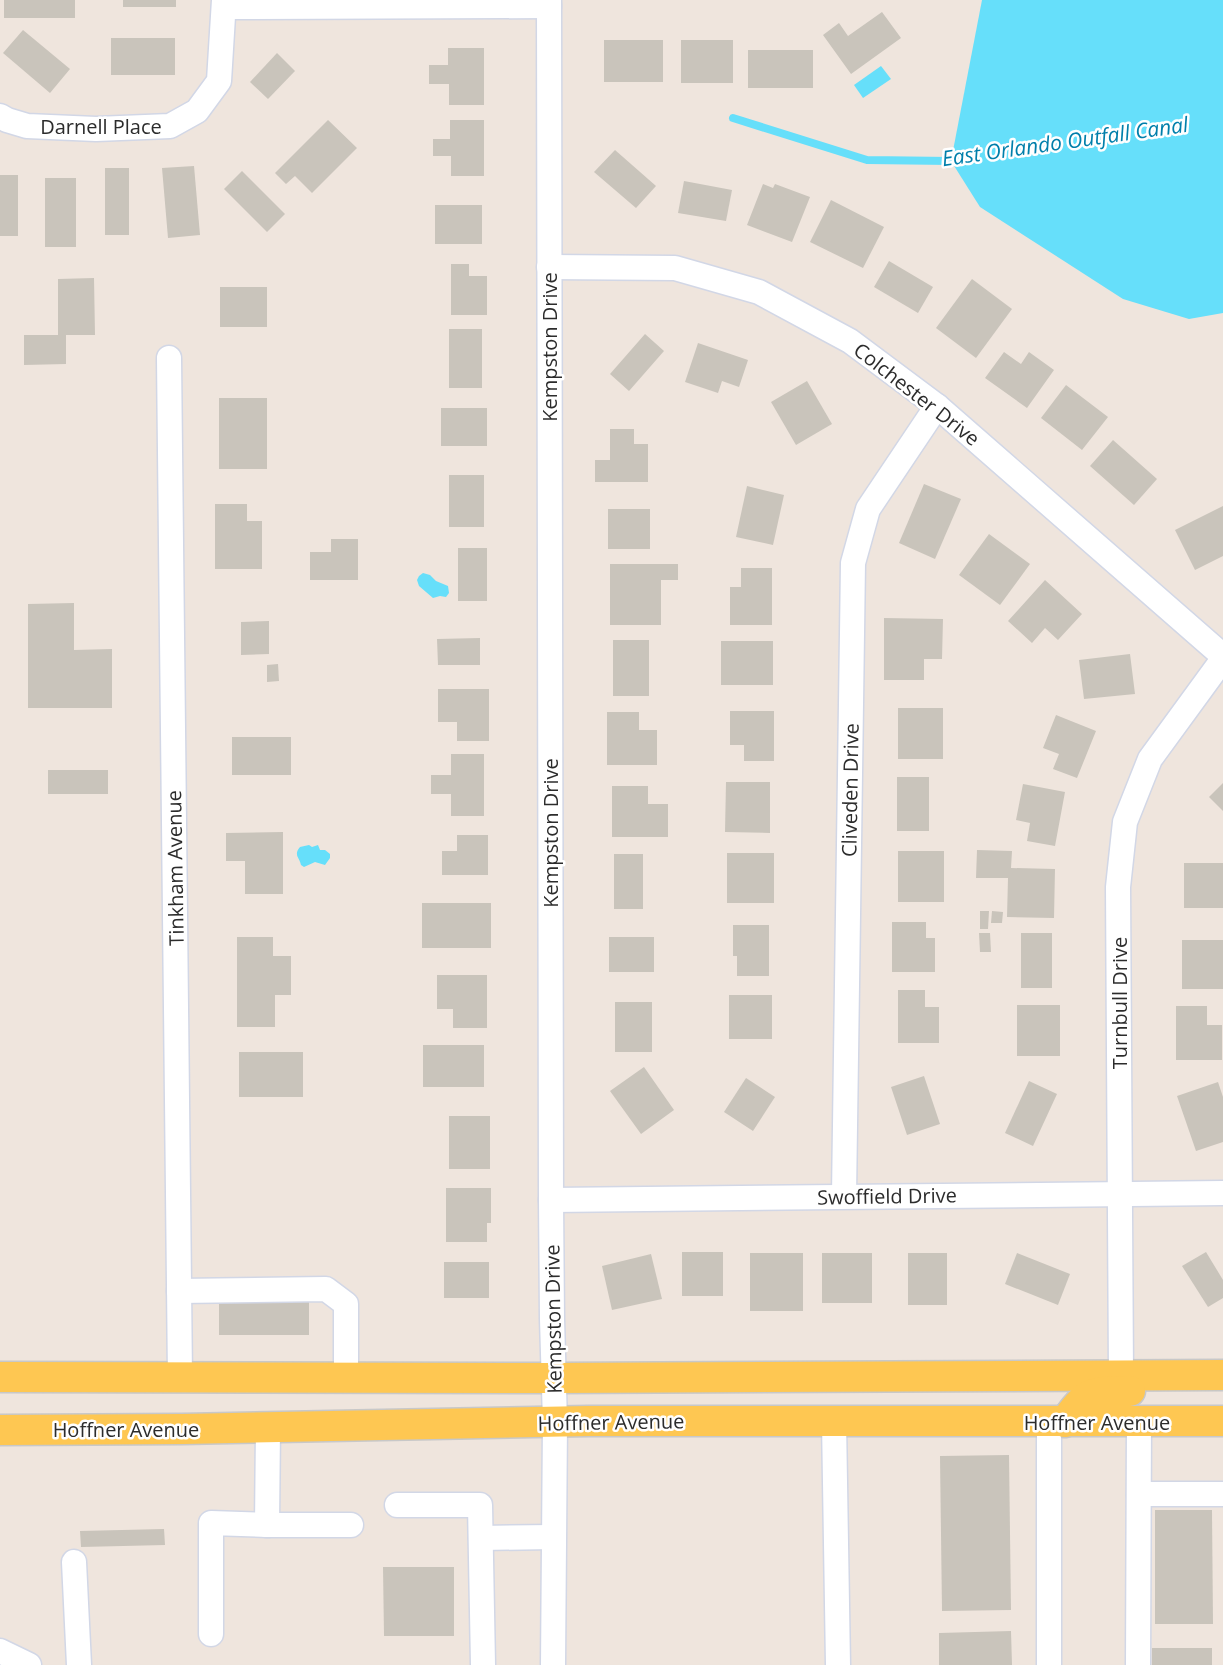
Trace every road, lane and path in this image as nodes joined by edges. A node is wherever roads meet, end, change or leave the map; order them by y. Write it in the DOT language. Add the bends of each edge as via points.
graph roads {
  1 [pos="549,3"];
  2 [pos="224,4"];
  3 [pos="0,116"];
  4 [pos="549,267"];
  5 [pos="169,358"];
  6 [pos="937,406"];
  7 [pos="1223,657"];
  8 [pos="1223,1193"];
  9 [pos="1120,1194"];
  10 [pos="844,1196"];
  11 [pos="551,1200"];
  12 [pos="179,1291"];
  13 [pos="1223,1375"];
  14 [pos="1121,1376"];
  15 [pos="0,1377"];
  16 [pos="180,1378"];
  17 [pos="346,1378"];
  18 [pos="554,1378"];
  19 [pos="1223,1391"];
  20 [pos="0,1395"];
  21 [pos="834,1421"];
  22 [pos="1223,1421"];
  23 [pos="555,1422"];
  24 [pos="1057,1422"];
  25 [pos="1139,1422"];
  26 [pos="268,1428"];
  27 [pos="0,1430"];
  28 [pos="1139,1494"];
  29 [pos="1223,1494"];
  30 [pos="397,1505"];
  31 [pos="267,1525"];
  32 [pos="351,1526"];
  33 [pos="553,1537"];
  34 [pos="481,1538"];
  35 [pos="74,1563"];
  36 [pos="211,1634"];
  37 [pos="0,1651"];
  38 [pos="29,1665"];
  39 [pos="79,1665"];
  40 [pos="483,1665"];
  41 [pos="553,1665"];
  42 [pos="838,1665"];
  43 [pos="1049,1665"];
  44 [pos="1137,1665"];
  1 -- 2 [label="street"];
  1 -- 4 [label="street, Kempston Drive"];
  2 -- 3 [label="street, Darnell Place" via="219,81 197,111 170,126 27,126"];
  4 -- 6 [label="street, Colchester Drive" via="675,268 759,292 850,341"];
  4 -- 11 [label="street, Kempston Drive"];
  5 -- 12 [label="street, Tinkham Avenue"];
  6 -- 7 [label="street, Colchester Drive"];
  6 -- 10 [label="street, Cliveden Drive" via="868,509 853,563"];
  7 -- 9 [label="street, Turnbull Drive" via="1150,759 1125,822 1118,887"];
  8 -- 9 [label="street, Swoffield Drive"];
  9 -- 10 [label="street, Swoffield Drive"];
  9 -- 14 [label="street, Turnbull Drive"];
  10 -- 11 [label="street, Swoffield Drive"];
  11 -- 18 [label="street, Kempston Drive"];
  12 -- 16 [label="street, Tinkham Avenue"];
  12 -- 17 [label="street" via="326,1289 346,1304"];
  13 -- 14 [label="main road"];
  14 -- 18 [label="main road"];
  15 -- 16 [label="main road"];
  16 -- 17 [label="main road"];
  16 -- 20 [label="main road" via="87,1394"];
  17 -- 18 [label="main road"];
  18 -- 23 [label="street, Kempston Drive"];
  19 -- 24 [label="main road" via="1092,1394"];
  21 -- 23 [label="main road, Hoffner Avenue"];
  21 -- 24 [label="main road, Hoffner Avenue"];
  21 -- 42 [label="street"];
  22 -- 25 [label="main road, Hoffner Avenue"];
  23 -- 26 [label="main road, Hoffner Avenue"];
  23 -- 33 [label="street, Kempston Drive"];
  24 -- 25 [label="main road, Hoffner Avenue"];
  24 -- 43 [label="street"];
  25 -- 28 [label="street"];
  26 -- 27 [label="main road, Hoffner Avenue"];
  26 -- 31 [label="street"];
  28 -- 29 [label="street"];
  28 -- 44 [label="street"];
  30 -- 34 [label="street" via="480,1505"];
  31 -- 32 [label="street"];
  31 -- 36 [label="street" via="211,1523"];
  33 -- 34 [label="street"];
  33 -- 41 [label="street, Kempston Drive"];
  34 -- 40 [label="street"];
  35 -- 39 [label="street"];
  37 -- 38 [label="street"];
}
